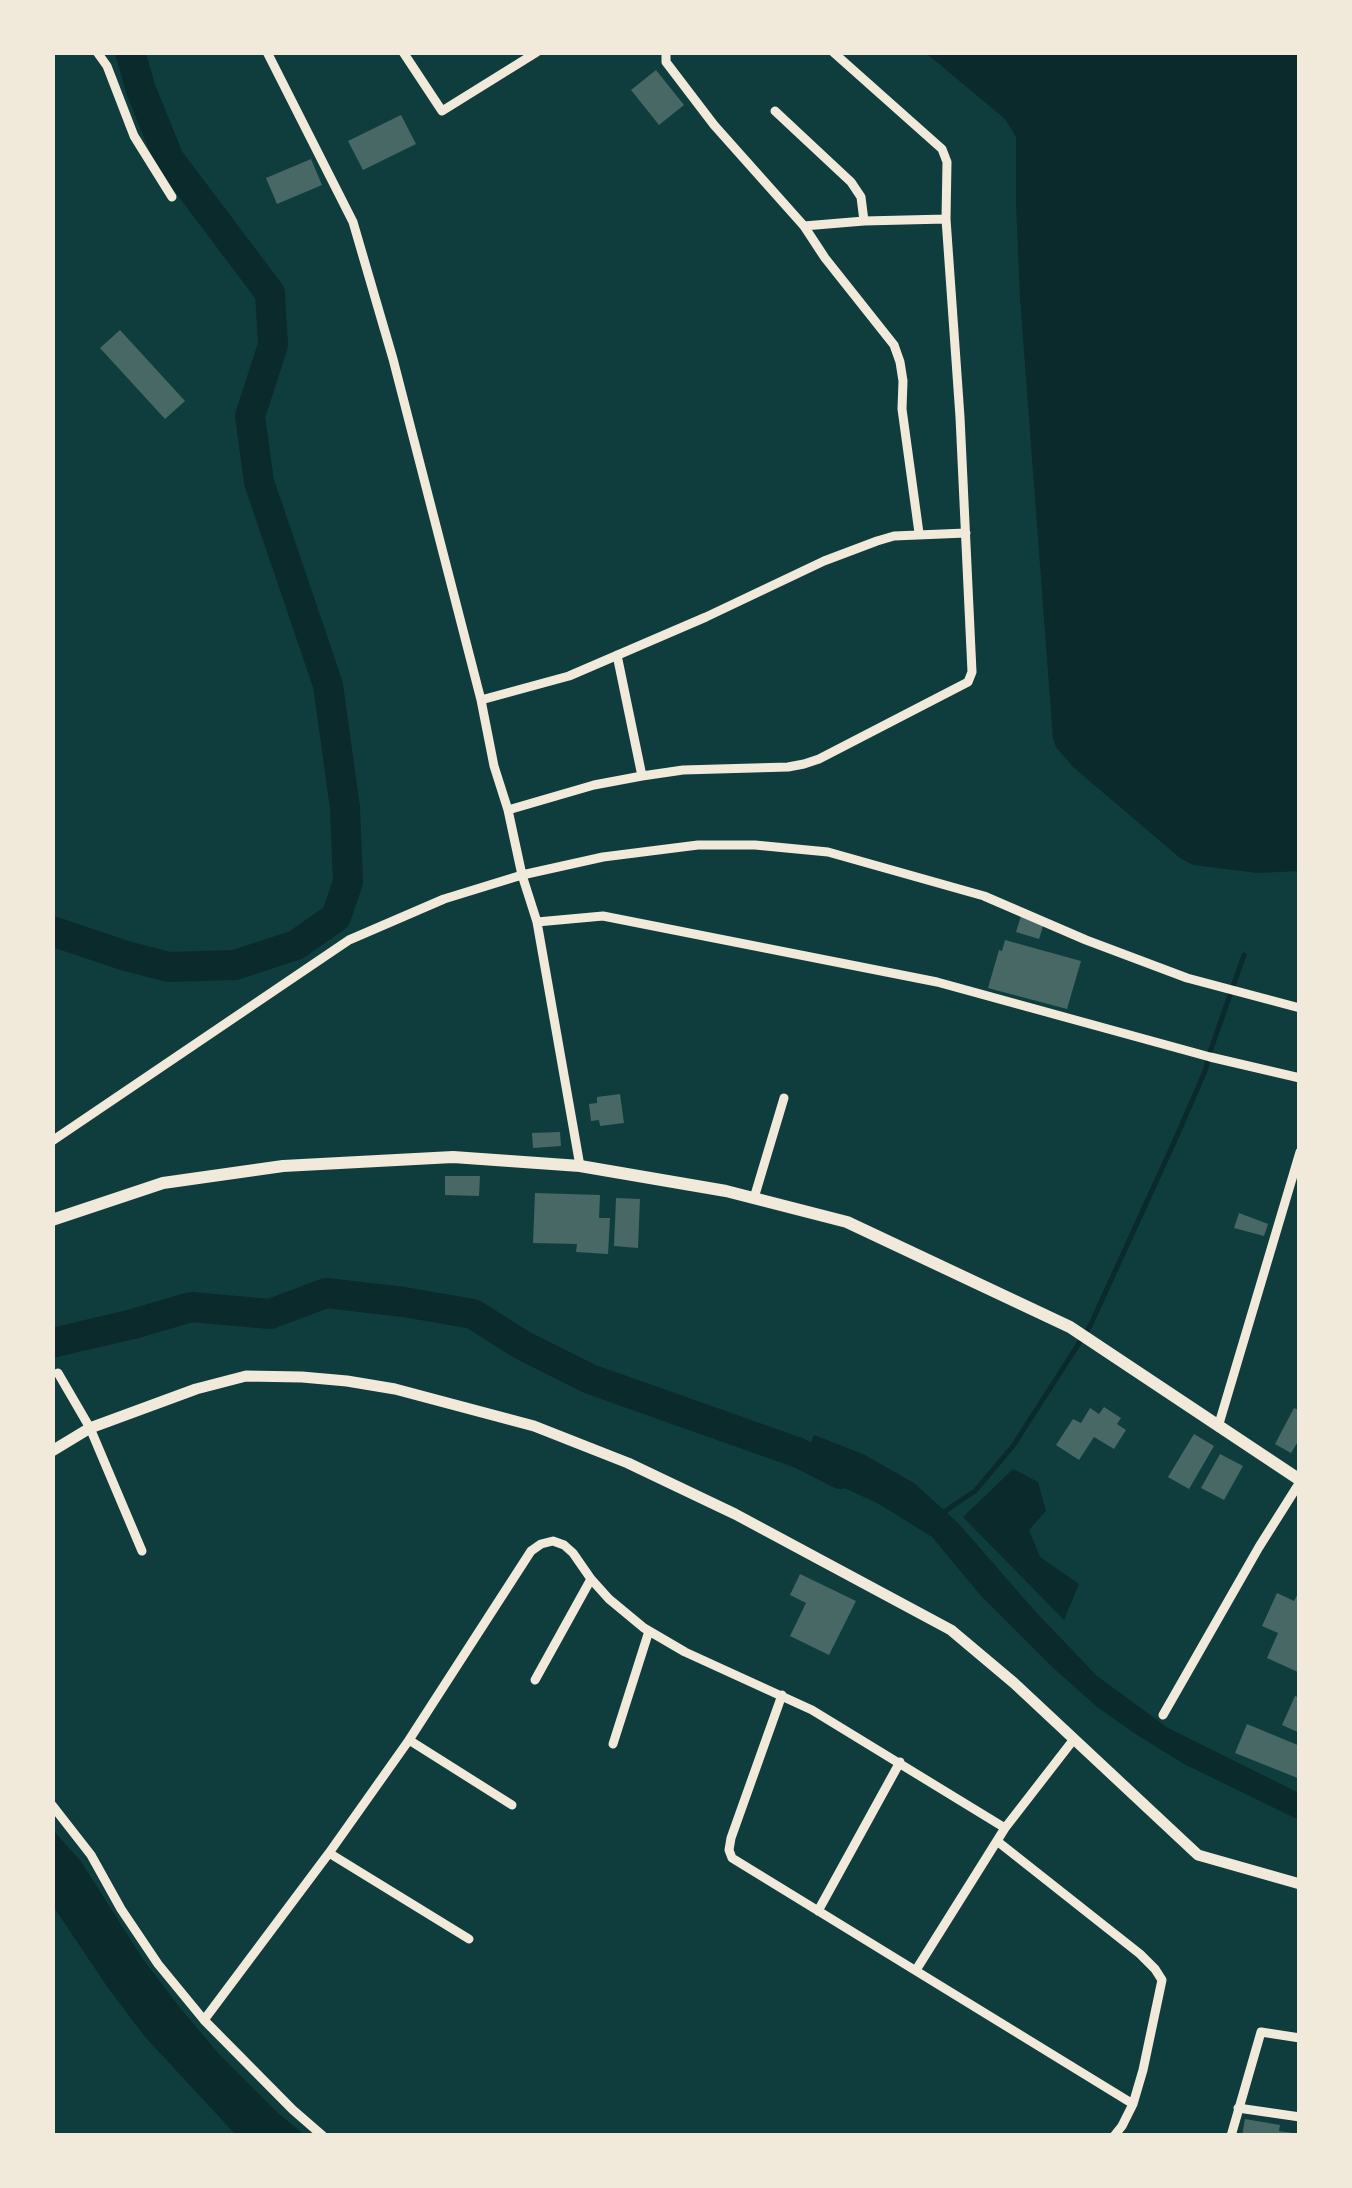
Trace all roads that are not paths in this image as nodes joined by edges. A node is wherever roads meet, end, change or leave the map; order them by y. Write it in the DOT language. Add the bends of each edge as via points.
graph roads {
  1 [pos="97,52"];
  2 [pos="267,52"];
  3 [pos="403,52"];
  4 [pos="537,52"];
  5 [pos="666,52"];
  6 [pos="833,52"];
  7 [pos="775,111"];
  8 [pos="172,197"];
  9 [pos="946,219"];
  10 [pos="864,221"];
  11 [pos="804,226"];
  12 [pos="966,533"];
  13 [pos="919,534"];
  14 [pos="617,655"];
  15 [pos="482,700"];
  16 [pos="642,776"];
  17 [pos="508,810"];
  18 [pos="522,874"];
  19 [pos="537,922"];
  20 [pos="1300,1008"];
  21 [pos="1300,1078"];
  22 [pos="784,1098"];
  23 [pos="52,1141"];
  24 [pos="1300,1152"];
  25 [pos="580,1166"];
  26 [pos="754,1198"];
  27 [pos="52,1220"];
  28 [pos="58,1373"];
  29 [pos="1218,1427"];
  30 [pos="90,1428"];
  31 [pos="52,1451"];
  32 [pos="1300,1481"];
  33 [pos="142,1550"];
  34 [pos="590,1579"];
  35 [pos="649,1631"];
  36 [pos="535,1680"];
  37 [pos="782,1695"];
  38 [pos="1163,1714"];
  39 [pos="1074,1739"];
  40 [pos="409,1740"];
  41 [pos="612,1744"];
  42 [pos="900,1762"];
  43 [pos="512,1804"];
  44 [pos="52,1805"];
  45 [pos="1005,1828"];
  46 [pos="996,1841"];
  47 [pos="329,1854"];
  48 [pos="1300,1884"];
  49 [pos="818,1911"];
  50 [pos="469,1939"];
  51 [pos="916,1970"];
  52 [pos="204,2020"];
  53 [pos="1300,2038"];
  54 [pos="1132,2104"];
  55 [pos="1238,2108"];
  56 [pos="1300,2117"];
  57 [pos="323,2136"];
  58 [pos="1114,2136"];
  59 [pos="1231,2136"];
  1 -- 8 [label="street" via="134,136"];
  2 -- 15 [label="street" via="354,222"];
  3 -- 4 [label="street" via="442,111"];
  5 -- 11 [label="street" via="666,62 714,126"];
  6 -- 9 [label="street" via="942,149"];
  7 -- 10 [label="street" via="850,182"];
  9 -- 10 [label="street"];
  9 -- 12 [label="street"];
  10 -- 11 [label="street"];
  11 -- 13 [label="street" via="894,345"];
  12 -- 13 [label="street"];
  12 -- 16 [label="street" via="968,682 804,764"];
  13 -- 14 [label="street" via="876,541 824,561"];
  14 -- 15 [label="street"];
  14 -- 16 [label="street"];
  15 -- 17 [label="street"];
  16 -- 17 [label="street"];
  17 -- 18 [label="street"];
  18 -- 19 [label="street"];
  18 -- 20 [label="street" via="698,845 828,852 984,896 1187,978"];
  18 -- 23 [label="street" via="348,940"];
  19 -- 21 [label="street" via="603,916 937,982"];
  19 -- 25 [label="street"];
  22 -- 26 [label="street"];
  24 -- 29 [label="street"];
  25 -- 26 [label="main road"];
  25 -- 27 [label="main road" via="454,1157 282,1166 163,1183"];
  26 -- 29 [label="main road" via="846,1222 1070,1327"];
  28 -- 30 [label="street"];
  29 -- 32 [label="main road"];
  30 -- 31 [label="street"];
  30 -- 33 [label="street"];
  30 -- 39 [label="street" via="246,1376 395,1388 534,1426 735,1514 951,1630"];
  32 -- 38 [label="street"];
  34 -- 35 [label="street"];
  34 -- 36 [label="street"];
  34 -- 40 [label="street" via="564,1544 531,1551"];
  35 -- 37 [label="street"];
  35 -- 41 [label="street"];
  37 -- 42 [label="street"];
  37 -- 49 [label="street" via="729,1850"];
  39 -- 45 [label="street"];
  39 -- 48 [label="street" via="1198,1855"];
  40 -- 43 [label="street"];
  40 -- 47 [label="street"];
  42 -- 45 [label="street"];
  42 -- 49 [label="street"];
  44 -- 52 [label="street" via="91,1854 158,1964"];
  45 -- 46 [label="street"];
  46 -- 51 [label="street"];
  46 -- 54 [label="street" via="1140,1954 1162,1980"];
  47 -- 50 [label="street"];
  47 -- 52 [label="street"];
  49 -- 51 [label="street"];
  51 -- 54 [label="street"];
  52 -- 57 [label="street"];
  53 -- 55 [label="street" via="1261,2032"];
  54 -- 58 [label="street"];
  55 -- 56 [label="street"];
  55 -- 59 [label="street"];
}
